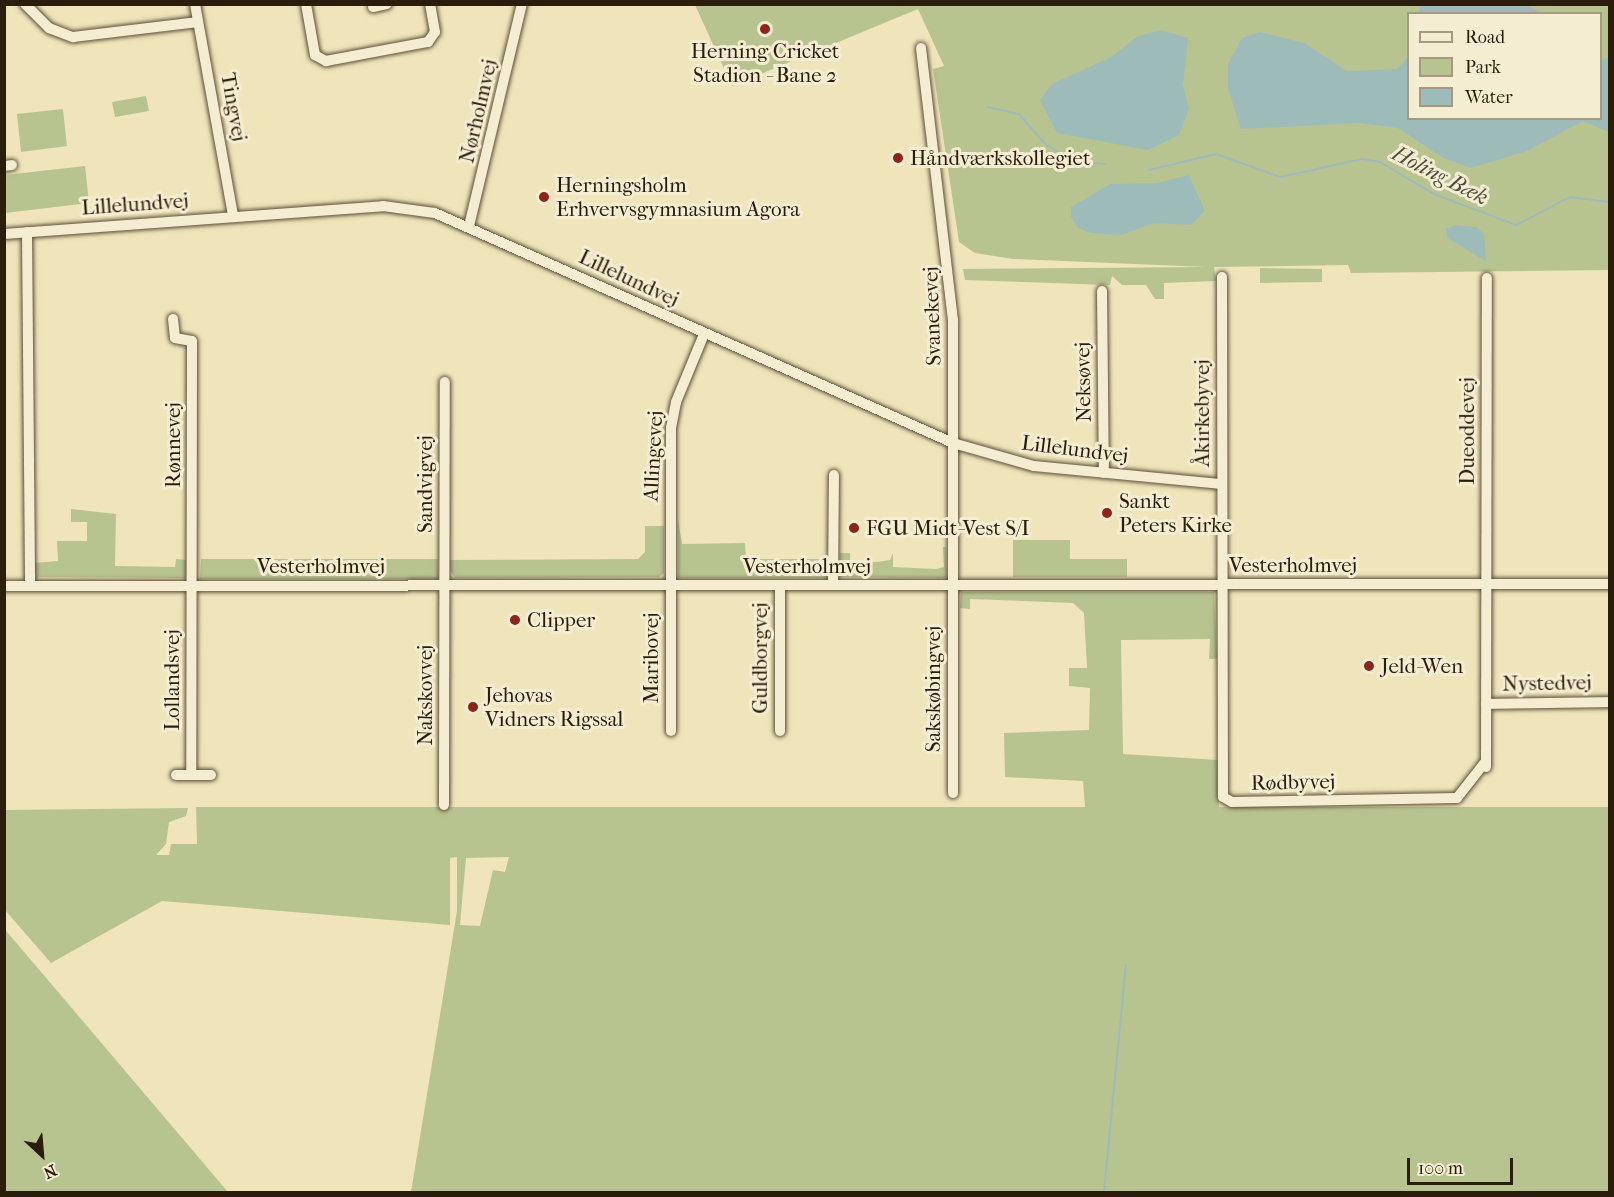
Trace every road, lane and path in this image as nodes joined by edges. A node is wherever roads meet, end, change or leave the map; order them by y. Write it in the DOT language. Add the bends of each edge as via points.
graph roads {
  1 [pos="25,4"];
  2 [pos="195,4"];
  3 [pos="306,4"];
  4 [pos="387,4"];
  5 [pos="430,4"];
  6 [pos="522,4"];
  7 [pos="373,7"];
  8 [pos="198,22"];
  9 [pos="921,48"];
  10 [pos="233,216"];
  11 [pos="469,226"];
  12 [pos="27,232"];
  13 [pos="4,234"];
  14 [pos="1222,277"];
  15 [pos="1487,278"];
  16 [pos="1102,291"];
  17 [pos="173,319"];
  18 [pos="704,334"];
  19 [pos="445,382"];
  20 [pos="953,443"];
  21 [pos="1104,473"];
  22 [pos="834,475"];
  23 [pos="1222,484"];
  24 [pos="1610,584"];
  25 [pos="780,585"];
  26 [pos="833,585"];
  27 [pos="1222,585"];
  28 [pos="1485,585"];
  29 [pos="4,586"];
  30 [pos="30,586"];
  31 [pos="192,586"];
  32 [pos="445,586"];
  33 [pos="670,586"];
  34 [pos="953,586"];
  35 [pos="1610,702"];
  36 [pos="1486,704"];
  37 [pos="671,731"];
  38 [pos="780,731"];
  39 [pos="1486,765"];
  40 [pos="176,775"];
  41 [pos="191,775"];
  42 [pos="211,775"];
  43 [pos="953,793"];
  44 [pos="444,805"];
  1 -- 8 [label="street" via="49,28 73,37"];
  2 -- 8 [label="street, Tingvej"];
  3 -- 5 [label="street" via="315,55 326,61 428,42 435,33"];
  4 -- 7 [label="street"];
  6 -- 11 [label="street, Nørholmvej"];
  8 -- 10 [label="street, Tingvej"];
  9 -- 20 [label="street, Svanekevej" via="950,262"];
  10 -- 11 [label="street, Lillelundvej" via="383,206 435,213"];
  10 -- 12 [label="street, Lillelundvej"];
  11 -- 18 [label="street, Lillelundvej"];
  12 -- 13 [label="street, Lillelundvej"];
  12 -- 30 [label="street"];
  14 -- 23 [label="street, Åkirkebyvej"];
  15 -- 28 [label="street, Dueoddevej"];
  16 -- 21 [label="street, Neksøvej"];
  17 -- 31 [label="street, Rønnevej" via="175,338 192,341"];
  18 -- 20 [label="street, Lillelundvej"];
  18 -- 33 [label="street, Allingevej" via="676,402 672,428"];
  19 -- 32 [label="street, Sandvigvej"];
  20 -- 21 [label="street, Lillelundvej" via="1034,465"];
  20 -- 34 [label="street, Svanekevej"];
  21 -- 23 [label="street, Lillelundvej"];
  22 -- 26 [label="street"];
  23 -- 27 [label="street, Åkirkebyvej"];
  24 -- 28 [label="street, Vesterholmvej"];
  25 -- 26 [label="street, Vesterholmvej"];
  25 -- 33 [label="street, Vesterholmvej"];
  25 -- 38 [label="street, Guldborgvej"];
  26 -- 34 [label="street, Vesterholmvej"];
  27 -- 28 [label="street, Vesterholmvej"];
  27 -- 34 [label="street, Vesterholmvej"];
  27 -- 39 [label="street, Rødbyvej" via="1223,797 1232,802 1457,798"];
  28 -- 36 [label="street, Nystedvej"];
  29 -- 30 [label="street, Vesterholmvej"];
  30 -- 31 [label="street, Vesterholmvej"];
  31 -- 32 [label="street, Vesterholmvej"];
  31 -- 41 [label="street, Lollandsvej"];
  32 -- 33 [label="street, Vesterholmvej"];
  32 -- 44 [label="street, Nakskovvej"];
  33 -- 37 [label="street, Maribovej"];
  34 -- 43 [label="street, Sakskøbingvej"];
  35 -- 36 [label="street, Nystedvej"];
  36 -- 39 [label="street, Nystedvej"];
  40 -- 41 [label="street"];
  41 -- 42 [label="street"];
}
